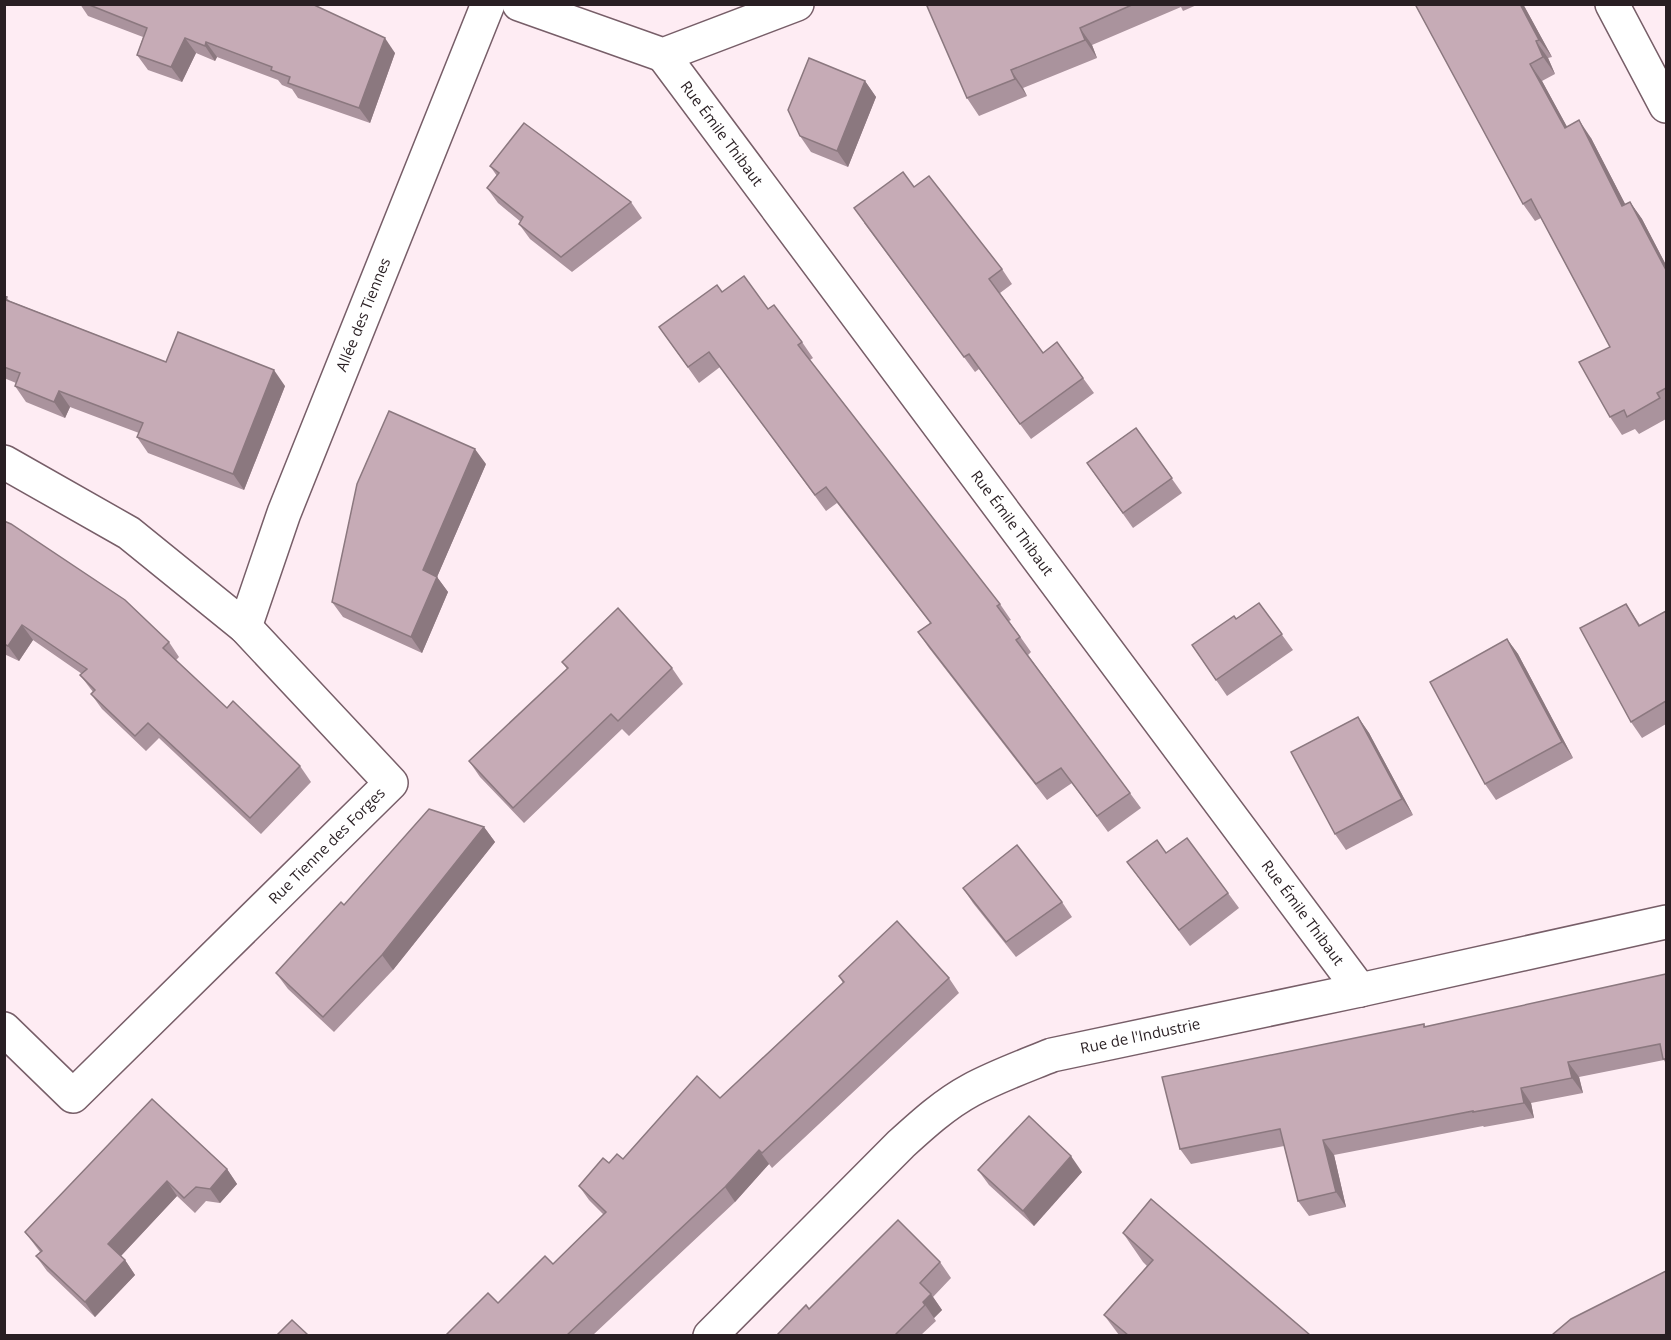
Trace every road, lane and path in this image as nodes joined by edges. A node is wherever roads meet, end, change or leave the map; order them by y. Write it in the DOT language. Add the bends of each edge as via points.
graph roads {
  1 [pos="488,4"];
  2 [pos="519,4"];
  3 [pos="797,4"];
  4 [pos="1611,4"];
  5 [pos="663,55"];
  6 [pos="1666,106"];
  7 [pos="4,462"];
  8 [pos="245,627"];
  9 [pos="1666,922"];
  10 [pos="1360,990"];
  11 [pos="4,1029"];
  12 [pos="710,1335"];
  1 -- 8 [label="street, Allée des Tiennes" via="284,513"];
  2 -- 5 [label="street"];
  3 -- 5 [label="street"];
  4 -- 6 [label="street"];
  5 -- 10 [label="street, Rue Émile Thibaut"];
  7 -- 8 [label="street, Rue Tienne des Forges" via="129,533"];
  8 -- 11 [label="street, Rue Tienne des Forges" via="391,783 73,1096"];
  9 -- 10 [label="street, Rue de l'Industrie"];
  10 -- 12 [label="street, Rue de l'Industrie" via="1052,1055 971,1090 934,1114 901,1144"];
}
